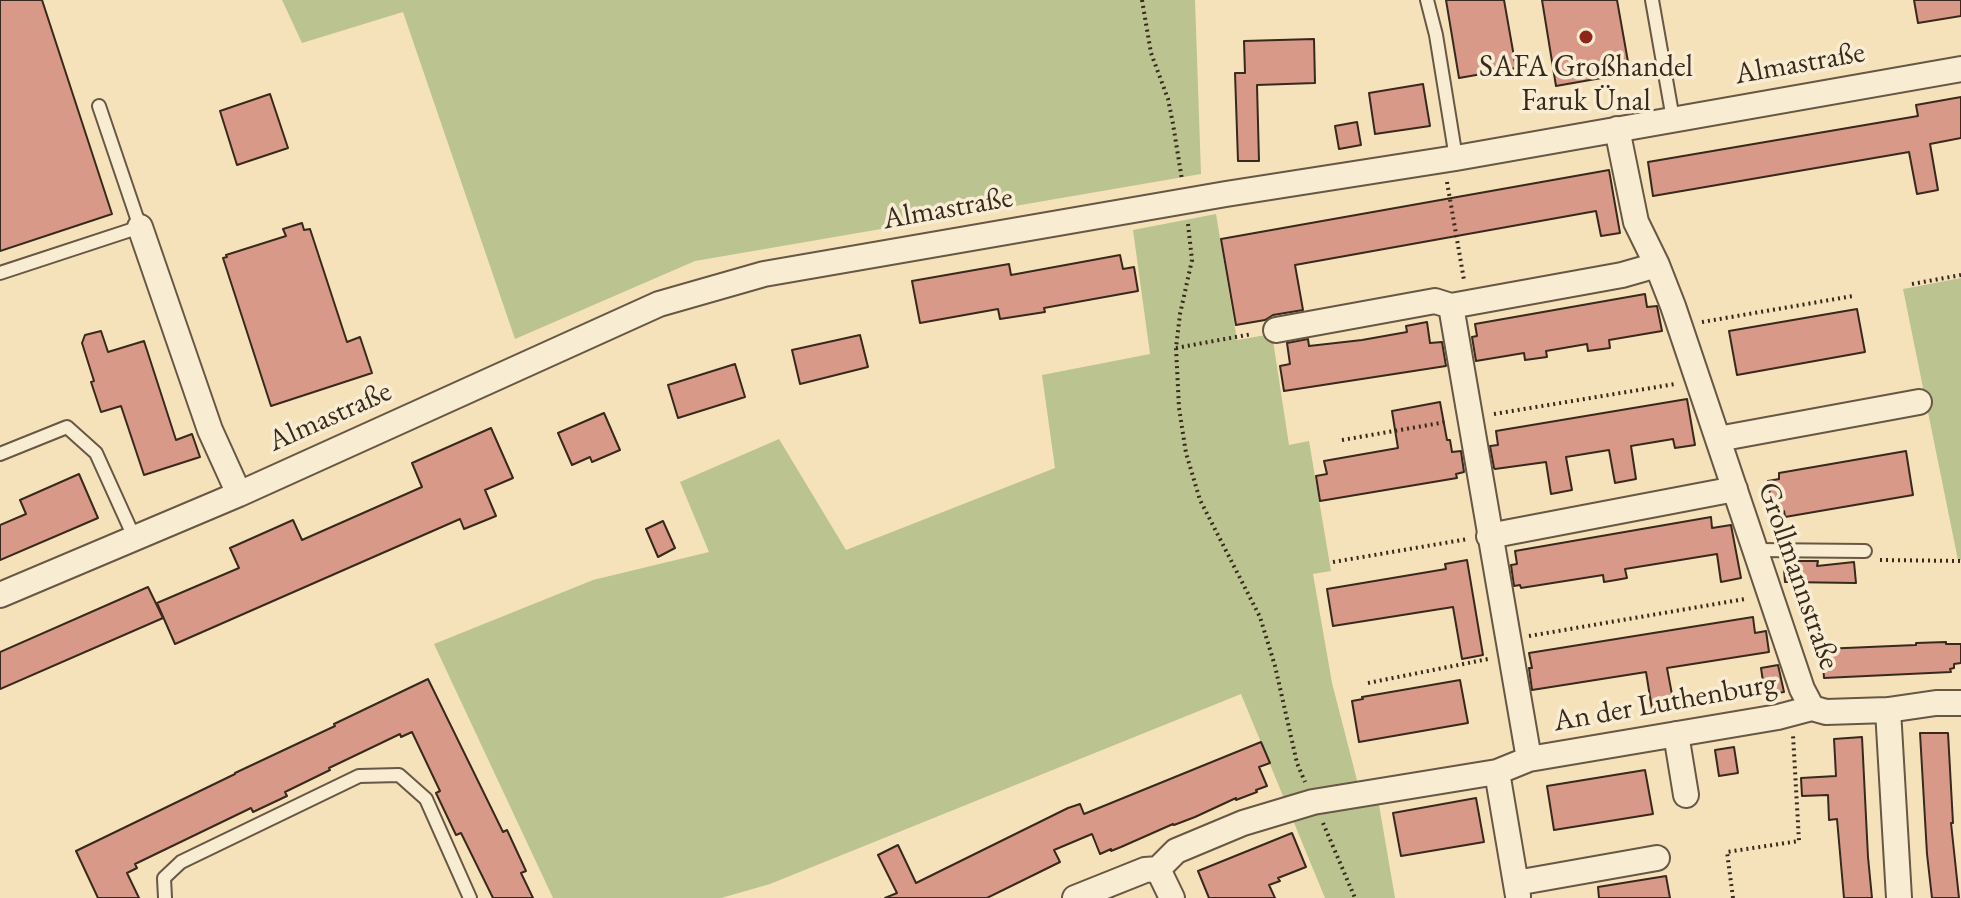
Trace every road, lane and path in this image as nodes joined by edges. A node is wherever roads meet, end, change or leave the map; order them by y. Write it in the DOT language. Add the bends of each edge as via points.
graph roads {
  1 [pos="1142,0"];
  2 [pos="1427,0"];
  3 [pos="1652,0"];
  4 [pos="1961,69"];
  5 [pos="99,106"];
  6 [pos="1673,119"];
  7 [pos="1617,129"];
  8 [pos="1450,159"];
  9 [pos="1185,200"];
  10 [pos="140,227"];
  11 [pos="1657,265"];
  12 [pos="0,273"];
  13 [pos="1961,275"];
  14 [pos="1464,280"];
  15 [pos="1912,284"];
  16 [pos="1853,296"];
  17 [pos="1451,306"];
  18 [pos="1681,329"];
  19 [pos="1276,330"];
  20 [pos="1176,348"];
  21 [pos="1697,380"];
  22 [pos="1919,402"];
  23 [pos="1469,418"];
  24 [pos="1718,439"];
  25 [pos="1342,440"];
  26 [pos="0,454"];
  27 [pos="1735,489"];
  28 [pos="239,494"];
  29 [pos="1489,536"];
  30 [pos="134,537"];
  31 [pos="1756,550"];
  32 [pos="1865,551"];
  33 [pos="1961,561"];
  34 [pos="1333,562"];
  35 [pos="0,595"];
  36 [pos="1771,595"];
  37 [pos="1509,647"];
  38 [pos="1368,683"];
  39 [pos="1961,703"];
  40 [pos="1802,710"];
  41 [pos="1888,710"];
  42 [pos="1676,734"];
  43 [pos="1529,759"];
  44 [pos="1497,772"];
  45 [pos="1686,795"];
  46 [pos="1313,802"];
  47 [pos="1657,858"];
  48 [pos="1158,869"];
  49 [pos="1517,891"];
  50 [pos="161,896"];
  51 [pos="470,898"];
  52 [pos="1075,898"];
  53 [pos="1172,898"];
  54 [pos="1355,898"];
  55 [pos="1733,898"];
  56 [pos="1899,898"];
  1 -- 9 [label="path" via="1151,53 1168,99"];
  2 -- 8 [label="lane"];
  3 -- 6 [label="lane"];
  4 -- 6 [label="street, Almastraße"];
  5 -- 10 [label="lane"];
  6 -- 7 [label="street, Almastraße"];
  7 -- 8 [label="street, Almastraße"];
  7 -- 11 [label="street, Grollmannstraße" via="1636,222"];
  8 -- 9 [label="street, Almastraße"];
  8 -- 14 [label="path"];
  9 -- 20 [label="path" via="1192,260"];
  9 -- 28 [label="street, Almastraße" via="764,274 659,304"];
  10 -- 12 [label="lane"];
  10 -- 28 [label="street" via="210,430"];
  11 -- 17 [label="street"];
  11 -- 18 [label="street, Grollmannstraße"];
  13 -- 15 [label="path"];
  16 -- 18 [label="path"];
  17 -- 19 [label="street" via="1435,301"];
  17 -- 23 [label="street, An der Luthenburg"];
  18 -- 21 [label="street, Grollmannstraße"];
  19 -- 20 [label="path"];
  20 -- 46 [label="path" via="1186,453 1200,500 1260,617 1297,763"];
  21 -- 23 [label="path"];
  21 -- 24 [label="street, Grollmannstraße"];
  22 -- 24 [label="street"];
  23 -- 25 [label="path"];
  23 -- 29 [label="street, An der Luthenburg"];
  24 -- 27 [label="street, Grollmannstraße"];
  26 -- 30 [label="lane" via="67,427 96,453"];
  27 -- 29 [label="street"];
  27 -- 31 [label="street, Grollmannstraße"];
  28 -- 30 [label="street, Almastraße"];
  29 -- 34 [label="path"];
  29 -- 37 [label="street, An der Luthenburg"];
  30 -- 35 [label="street, Almastraße"];
  31 -- 32 [label="lane"];
  31 -- 36 [label="street, Grollmannstraße"];
  32 -- 33 [label="path" via="1878,560"];
  36 -- 37 [label="path"];
  36 -- 40 [label="street, Grollmannstraße" via="1802,689"];
  37 -- 38 [label="path"];
  37 -- 43 [label="street, An der Luthenburg"];
  39 -- 41 [label="street, Grollmannstraße"];
  40 -- 41 [label="street, Grollmannstraße"];
  40 -- 42 [label="street, An der Luthenburg"];
  40 -- 55 [label="path" via="1799,841 1727,852"];
  41 -- 56 [label="street"];
  42 -- 43 [label="street, An der Luthenburg"];
  42 -- 45 [label="street"];
  43 -- 44 [label="street, An der Luthenburg"];
  44 -- 46 [label="street, An der Luthenburg"];
  44 -- 49 [label="street"];
  46 -- 48 [label="street, An der Luthenburg" via="1176,851"];
  46 -- 54 [label="path"];
  47 -- 49 [label="street"];
  48 -- 52 [label="street"];
  48 -- 53 [label="street"];
  50 -- 51 [label="lane" via="164,878 181,862 359,776 399,775 426,799"];
}
